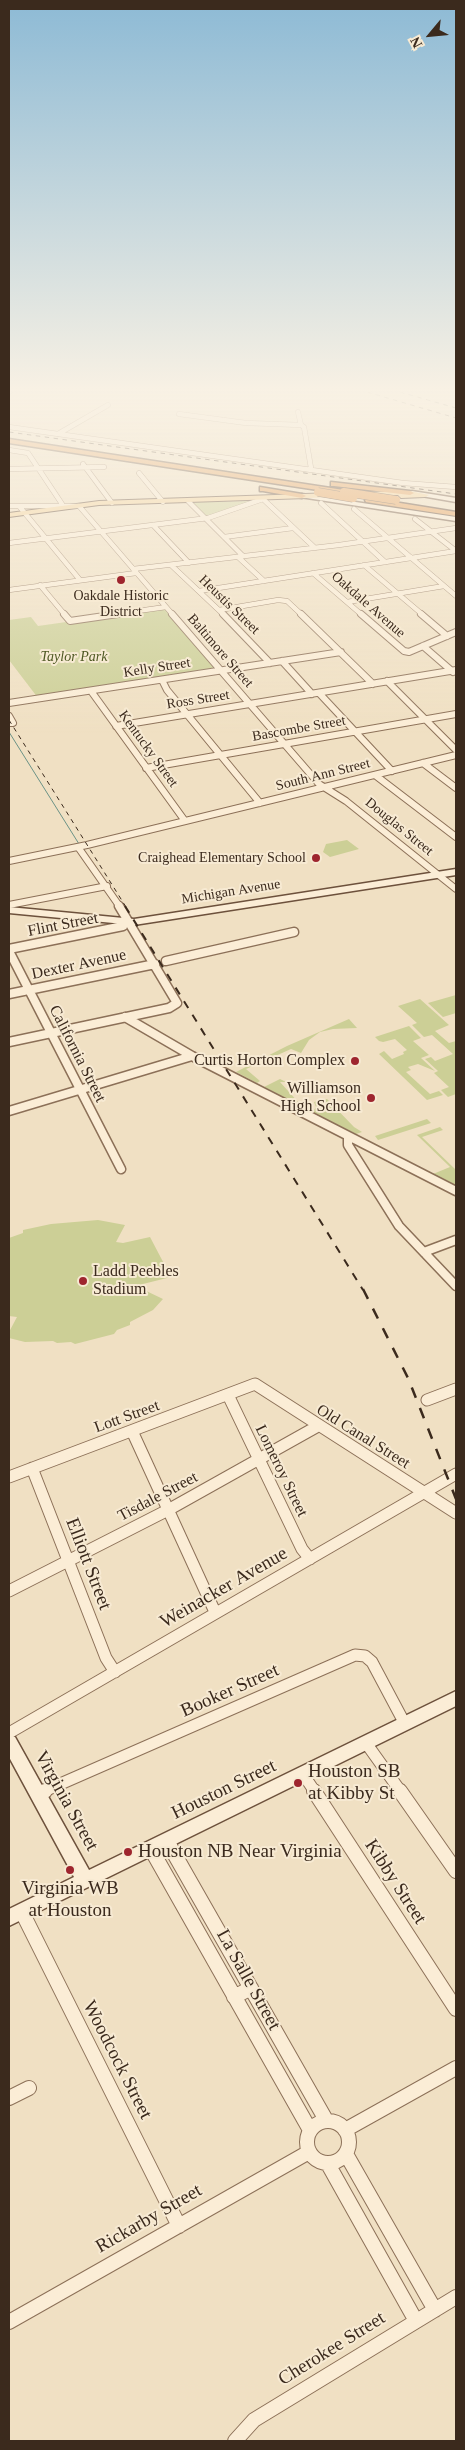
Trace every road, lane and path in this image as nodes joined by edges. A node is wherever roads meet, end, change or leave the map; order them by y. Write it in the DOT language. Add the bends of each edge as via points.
graph roads {
  1 [pos="19,506"];
  2 [pos="76,506"];
  3 [pos="79,506"];
  4 [pos="193,506"];
  5 [pos="241,506"];
  6 [pos="271,506"];
  7 [pos="327,506"];
  8 [pos="373,506"];
  9 [pos="408,506"];
  10 [pos="438,506"];
  11 [pos="354,509"];
  12 [pos="456,509"];
  13 [pos="25,513"];
  14 [pos="456,514"];
  15 [pos="9,515"];
  16 [pos="205,518"];
  17 [pos="415,519"];
  18 [pos="456,519"];
  19 [pos="153,525"];
  20 [pos="293,528"];
  21 [pos="456,528"];
  22 [pos="101,531"];
  23 [pos="432,532"];
  24 [pos="224,537"];
  25 [pos="46,538"];
  26 [pos="388,538"];
  27 [pos="363,542"];
  28 [pos="9,543"];
  29 [pos="315,548"];
  30 [pos="456,551"];
  31 [pos="240,557"];
  32 [pos="411,558"];
  33 [pos="385,562"];
  34 [pos="189,563"];
  35 [pos="170,565"];
  36 [pos="364,565"];
  37 [pos="135,571"];
  38 [pos="313,573"];
  39 [pos="80,580"];
  40 [pos="264,581"];
  41 [pos="40,586"];
  42 [pos="444,586"];
  43 [pos="9,590"];
  44 [pos="199,591"];
  45 [pos="398,594"];
  46 [pos="456,596"];
  47 [pos="347,602"];
  48 [pos="166,607"];
  49 [pos="218,610"];
  50 [pos="456,632"];
  51 [pos="447,636"];
  52 [pos="423,646"];
  53 [pos="342,652"];
  54 [pos="282,661"];
  55 [pos="270,663"];
  56 [pos="221,670"];
  57 [pos="455,672"];
  58 [pos="162,680"];
  59 [pos="387,682"];
  60 [pos="373,684"];
  61 [pos="91,691"];
  62 [pos="315,693"];
  63 [pos="36,699"];
  64 [pos="9,704"];
  65 [pos="250,704"];
  66 [pos="189,714"];
  67 [pos="456,714"];
  68 [pos="9,716"];
  69 [pos="425,720"];
  70 [pos="9,723"];
  71 [pos="116,726"];
  72 [pos="355,732"];
  73 [pos="285,744"];
  74 [pos="456,750"];
  75 [pos="222,755"];
  76 [pos="456,755"];
  77 [pos="423,763"];
  78 [pos="146,768"];
  79 [pos="392,771"];
  80 [pos="375,775"];
  81 [pos="324,787"];
  82 [pos="456,788"];
  83 [pos="260,803"];
  84 [pos="195,819"];
  85 [pos="186,821"];
  86 [pos="456,836"];
  87 [pos="78,847"];
  88 [pos="9,861"];
  89 [pos="456,872"];
  90 [pos="447,878"];
  91 [pos="107,886"];
  92 [pos="456,888"];
  93 [pos="9,905"];
  94 [pos="20,907"];
  95 [pos="9,912"];
  96 [pos="128,925"];
  97 [pos="294,932"];
  98 [pos="9,950"];
  99 [pos="166,961"];
  100 [pos="155,964"];
  101 [pos="29,990"];
  102 [pos="9,994"];
  103 [pos="125,1017"];
  104 [pos="51,1033"];
  105 [pos="9,1042"];
  106 [pos="192,1056"];
  107 [pos="80,1089"];
  108 [pos="9,1111"];
  109 [pos="348,1137"];
  110 [pos="121,1169"];
  111 [pos="456,1191"];
  112 [pos="456,1240"];
  113 [pos="424,1252"];
  114 [pos="456,1286"];
  115 [pos="255,1384"];
  116 [pos="456,1389"];
  117 [pos="228,1395"];
  118 [pos="428,1400"];
  119 [pos="318,1426"];
  120 [pos="132,1431"];
  121 [pos="259,1459"];
  122 [pos="32,1468"];
  123 [pos="456,1474"];
  124 [pos="9,1476"];
  125 [pos="424,1493"];
  126 [pos="168,1510"];
  127 [pos="456,1513"];
  128 [pos="310,1559"];
  129 [pos="68,1561"];
  130 [pos="9,1591"];
  131 [pos="214,1612"];
  132 [pos="115,1672"];
  133 [pos="456,1698"];
  134 [pos="404,1724"];
  135 [pos="9,1734"];
  136 [pos="9,1742"];
  137 [pos="366,1743"];
  138 [pos="303,1774"];
  139 [pos="38,1794"];
  140 [pos="168,1841"];
  141 [pos="151,1849"];
  142 [pos="456,1869"];
  143 [pos="86,1881"];
  144 [pos="15,1915"];
  145 [pos="251,1988"];
  146 [pos="234,1997"];
  147 [pos="456,2009"];
  148 [pos="456,2068"];
  149 [pos="29,2088"];
  150 [pos="9,2098"];
  151 [pos="326,2120"];
  152 [pos="310,2130"];
  153 [pos="345,2130"];
  154 [pos="310,2152"];
  155 [pos="346,2154"];
  156 [pos="328,2164"];
  157 [pos="179,2226"];
  158 [pos="456,2297"];
  159 [pos="435,2310"];
  160 [pos="416,2320"];
  161 [pos="9,2322"];
  162 [pos="235,2441"];
  1 -- 13 [label="street"];
  2 -- 13 [label="main road"];
  3 -- 22 [label="street, Baltimore Street"];
  4 -- 16 [label="street"];
  5 -- 16 [label="street"];
  6 -- 20 [label="street"];
  7 -- 27 [label="street"];
  8 -- 18 [label="main road"];
  9 -- 14 [label="highway, bridge"];
  10 -- 12 [label="highway, bridge"];
  11 -- 26 [label="street"];
  13 -- 15 [label="main road"];
  13 -- 25 [label="street"];
  16 -- 19 [label="street"];
  16 -- 24 [label="street"];
  17 -- 23 [label="street"];
  19 -- 22 [label="street"];
  19 -- 34 [label="street"];
  20 -- 24 [label="street"];
  20 -- 29 [label="street"];
  21 -- 23 [label="street"];
  22 -- 25 [label="street"];
  22 -- 37 [label="street, Baltimore Street"];
  23 -- 26 [label="street"];
  23 -- 30 [label="street"];
  24 -- 31 [label="street"];
  25 -- 28 [label="street"];
  25 -- 39 [label="street"];
  26 -- 27 [label="street"];
  26 -- 32 [label="street"];
  27 -- 29 [label="street"];
  27 -- 33 [label="street"];
  29 -- 31 [label="street"];
  30 -- 32 [label="street"];
  31 -- 34 [label="street"];
  31 -- 40 [label="street"];
  32 -- 33 [label="street"];
  32 -- 42 [label="street"];
  33 -- 36 [label="street"];
  34 -- 35 [label="street"];
  35 -- 37 [label="street"];
  35 -- 44 [label="street, Heustis Street"];
  36 -- 38 [label="street"];
  36 -- 45 [label="street"];
  37 -- 39 [label="street"];
  37 -- 48 [label="street, Baltimore Street"];
  38 -- 40 [label="street"];
  38 -- 47 [label="street, Oakdale Avenue"];
  39 -- 41 [label="street"];
  40 -- 44 [label="street"];
  41 -- 43 [label="street"];
  41 -- 48 [label="street" via="70,621"];
  42 -- 45 [label="street"];
  42 -- 46 [label="street"];
  44 -- 49 [label="street, Heustis Street"];
  45 -- 47 [label="street"];
  45 -- 51 [label="street"];
  47 -- 52 [label="street, Oakdale Avenue" via="404,651"];
  48 -- 56 [label="street, Baltimore Street"];
  49 -- 53 [label="street" via="281,599 287,601"];
  49 -- 55 [label="street, Heustis Street"];
  50 -- 51 [label="street"];
  51 -- 52 [label="street"];
  52 -- 57 [label="street"];
  53 -- 54 [label="street, Kelly Street"];
  53 -- 60 [label="street"];
  54 -- 55 [label="street, Kelly Street"];
  54 -- 62 [label="street"];
  55 -- 56 [label="street, Kelly Street"];
  56 -- 58 [label="street, Kelly Street"];
  56 -- 65 [label="street, Baltimore Street"];
  57 -- 59 [label="street"];
  58 -- 61 [label="street, Kelly Street"];
  58 -- 66 [label="street"];
  59 -- 60 [label="street"];
  59 -- 69 [label="street"];
  60 -- 62 [label="street, Ross Street"];
  61 -- 63 [label="street, Kelly Street"];
  61 -- 71 [label="street, Kentucky Street"];
  62 -- 65 [label="street, Ross Street"];
  62 -- 72 [label="street"];
  63 -- 64 [label="street"];
  65 -- 66 [label="street, Ross Street"];
  65 -- 73 [label="street, Baltimore Street"];
  66 -- 71 [label="street, Ross Street"];
  66 -- 75 [label="street"];
  67 -- 69 [label="street, Bascombe Street"];
  68 -- 70 [label="street" via="13,723"];
  69 -- 72 [label="street, Bascombe Street"];
  69 -- 74 [label="street"];
  71 -- 78 [label="street, Kentucky Street"];
  72 -- 73 [label="street, Bascombe Street"];
  72 -- 79 [label="street"];
  73 -- 75 [label="street, Bascombe Street"];
  73 -- 81 [label="street, Baltimore Street"];
  75 -- 78 [label="street, Bascombe Street"];
  75 -- 83 [label="street"];
  76 -- 77 [label="street, South Ann Street"];
  77 -- 79 [label="street, South Ann Street"];
  77 -- 82 [label="street"];
  78 -- 85 [label="street, Kentucky Street"];
  79 -- 80 [label="street, South Ann Street"];
  80 -- 81 [label="street, South Ann Street"];
  80 -- 86 [label="street"];
  81 -- 83 [label="street, South Ann Street"];
  81 -- 90 [label="street, Douglas Street"];
  83 -- 84 [label="street, South Ann Street"];
  84 -- 85 [label="street"];
  85 -- 87 [label="street"];
  87 -- 88 [label="street"];
  87 -- 91 [label="street"];
  89 -- 90 [label="main road, Michigan Avenue"];
  90 -- 92 [label="street, Douglas Street"];
  90 -- 96 [label="main road, Michigan Avenue"];
  91 -- 94 [label="street"];
  91 -- 96 [label="street"];
  93 -- 94 [label="street"];
  94 -- 95 [label="main road, Michigan Avenue"];
  94 -- 96 [label="main road, Michigan Avenue"];
  95 -- 96 [label="main road, Michigan Avenue"];
  96 -- 98 [label="street, Flint Street"];
  96 -- 100 [label="street"];
  97 -- 99 [label="street"];
  98 -- 101 [label="street, California Street"];
  100 -- 101 [label="street, Dexter Avenue"];
  100 -- 103 [label="street" via="177,1003"];
  101 -- 102 [label="street, Dexter Avenue"];
  101 -- 104 [label="street, California Street"];
  103 -- 104 [label="street"];
  103 -- 106 [label="street"];
  104 -- 105 [label="street"];
  104 -- 107 [label="street, California Street"];
  106 -- 107 [label="street"];
  106 -- 109 [label="street"];
  107 -- 108 [label="street"];
  107 -- 110 [label="street, California Street"];
  109 -- 111 [label="street"];
  109 -- 113 [label="street" via="348,1145 399,1226"];
  112 -- 113 [label="street"];
  113 -- 114 [label="street"];
  115 -- 117 [label="street, Lott Street"];
  115 -- 119 [label="street, Old Canal Street"];
  116 -- 118 [label="street"];
  117 -- 120 [label="street, Lott Street"];
  117 -- 121 [label="street, Lomeroy Street"];
  119 -- 121 [label="street, Tisdale Street"];
  119 -- 125 [label="street, Old Canal Street"];
  120 -- 122 [label="street, Lott Street"];
  120 -- 126 [label="street"];
  121 -- 126 [label="street, Tisdale Street"];
  121 -- 128 [label="street, Lomeroy Street" via="302,1549"];
  122 -- 124 [label="street, Lott Street"];
  122 -- 129 [label="street, Elliott Street"];
  123 -- 125 [label="street, Weinacker Avenue"];
  125 -- 127 [label="street, Old Canal Street"];
  125 -- 128 [label="street, Weinacker Avenue"];
  126 -- 129 [label="street, Tisdale Street"];
  126 -- 131 [label="street"];
  128 -- 131 [label="street, Weinacker Avenue"];
  129 -- 130 [label="street, Tisdale Street"];
  129 -- 132 [label="street, Elliott Street" via="106,1658"];
  131 -- 132 [label="street, Weinacker Avenue"];
  132 -- 135 [label="street, Weinacker Avenue"];
  133 -- 134 [label="main road, Houston Street"];
  134 -- 137 [label="main road, Houston Street"];
  134 -- 139 [label="street, Booker Street" via="372,1662 365,1656 355,1655"];
  136 -- 139 [label="main road, Virginia Street"];
  137 -- 138 [label="main road, Houston Street"];
  137 -- 142 [label="street"];
  138 -- 140 [label="main road, Houston Street"];
  138 -- 147 [label="street, Kibby Street"];
  139 -- 143 [label="main road, Virginia Street"];
  140 -- 141 [label="main road, Houston Street"];
  140 -- 145 [label="street, La Salle Street"];
  141 -- 143 [label="main road, Houston Street"];
  141 -- 146 [label="street, La Salle Street"];
  143 -- 144 [label="main road, Houston Street"];
  144 -- 157 [label="street, Woodcock Street"];
  145 -- 146 [label="street"];
  145 -- 151 [label="street, La Salle Street"];
  146 -- 152 [label="street, La Salle Street"];
  148 -- 153 [label="street"];
  149 -- 150 [label="street"];
  151 -- 152 [label="street" via="316,2123"];
  151 -- 153 [label="street"];
  152 -- 154 [label="street" via="306,2141"];
  153 -- 155 [label="street" via="349,2142"];
  154 -- 156 [label="street" via="317,2160"];
  154 -- 157 [label="street, Rickarby Street"];
  155 -- 156 [label="street" via="339,2161"];
  155 -- 159 [label="street"];
  156 -- 160 [label="street"];
  157 -- 161 [label="street, Rickarby Street"];
  158 -- 159 [label="street, Cherokee Street"];
  159 -- 160 [label="street, Cherokee Street"];
  160 -- 162 [label="street, Cherokee Street" via="254,2420"];
}
